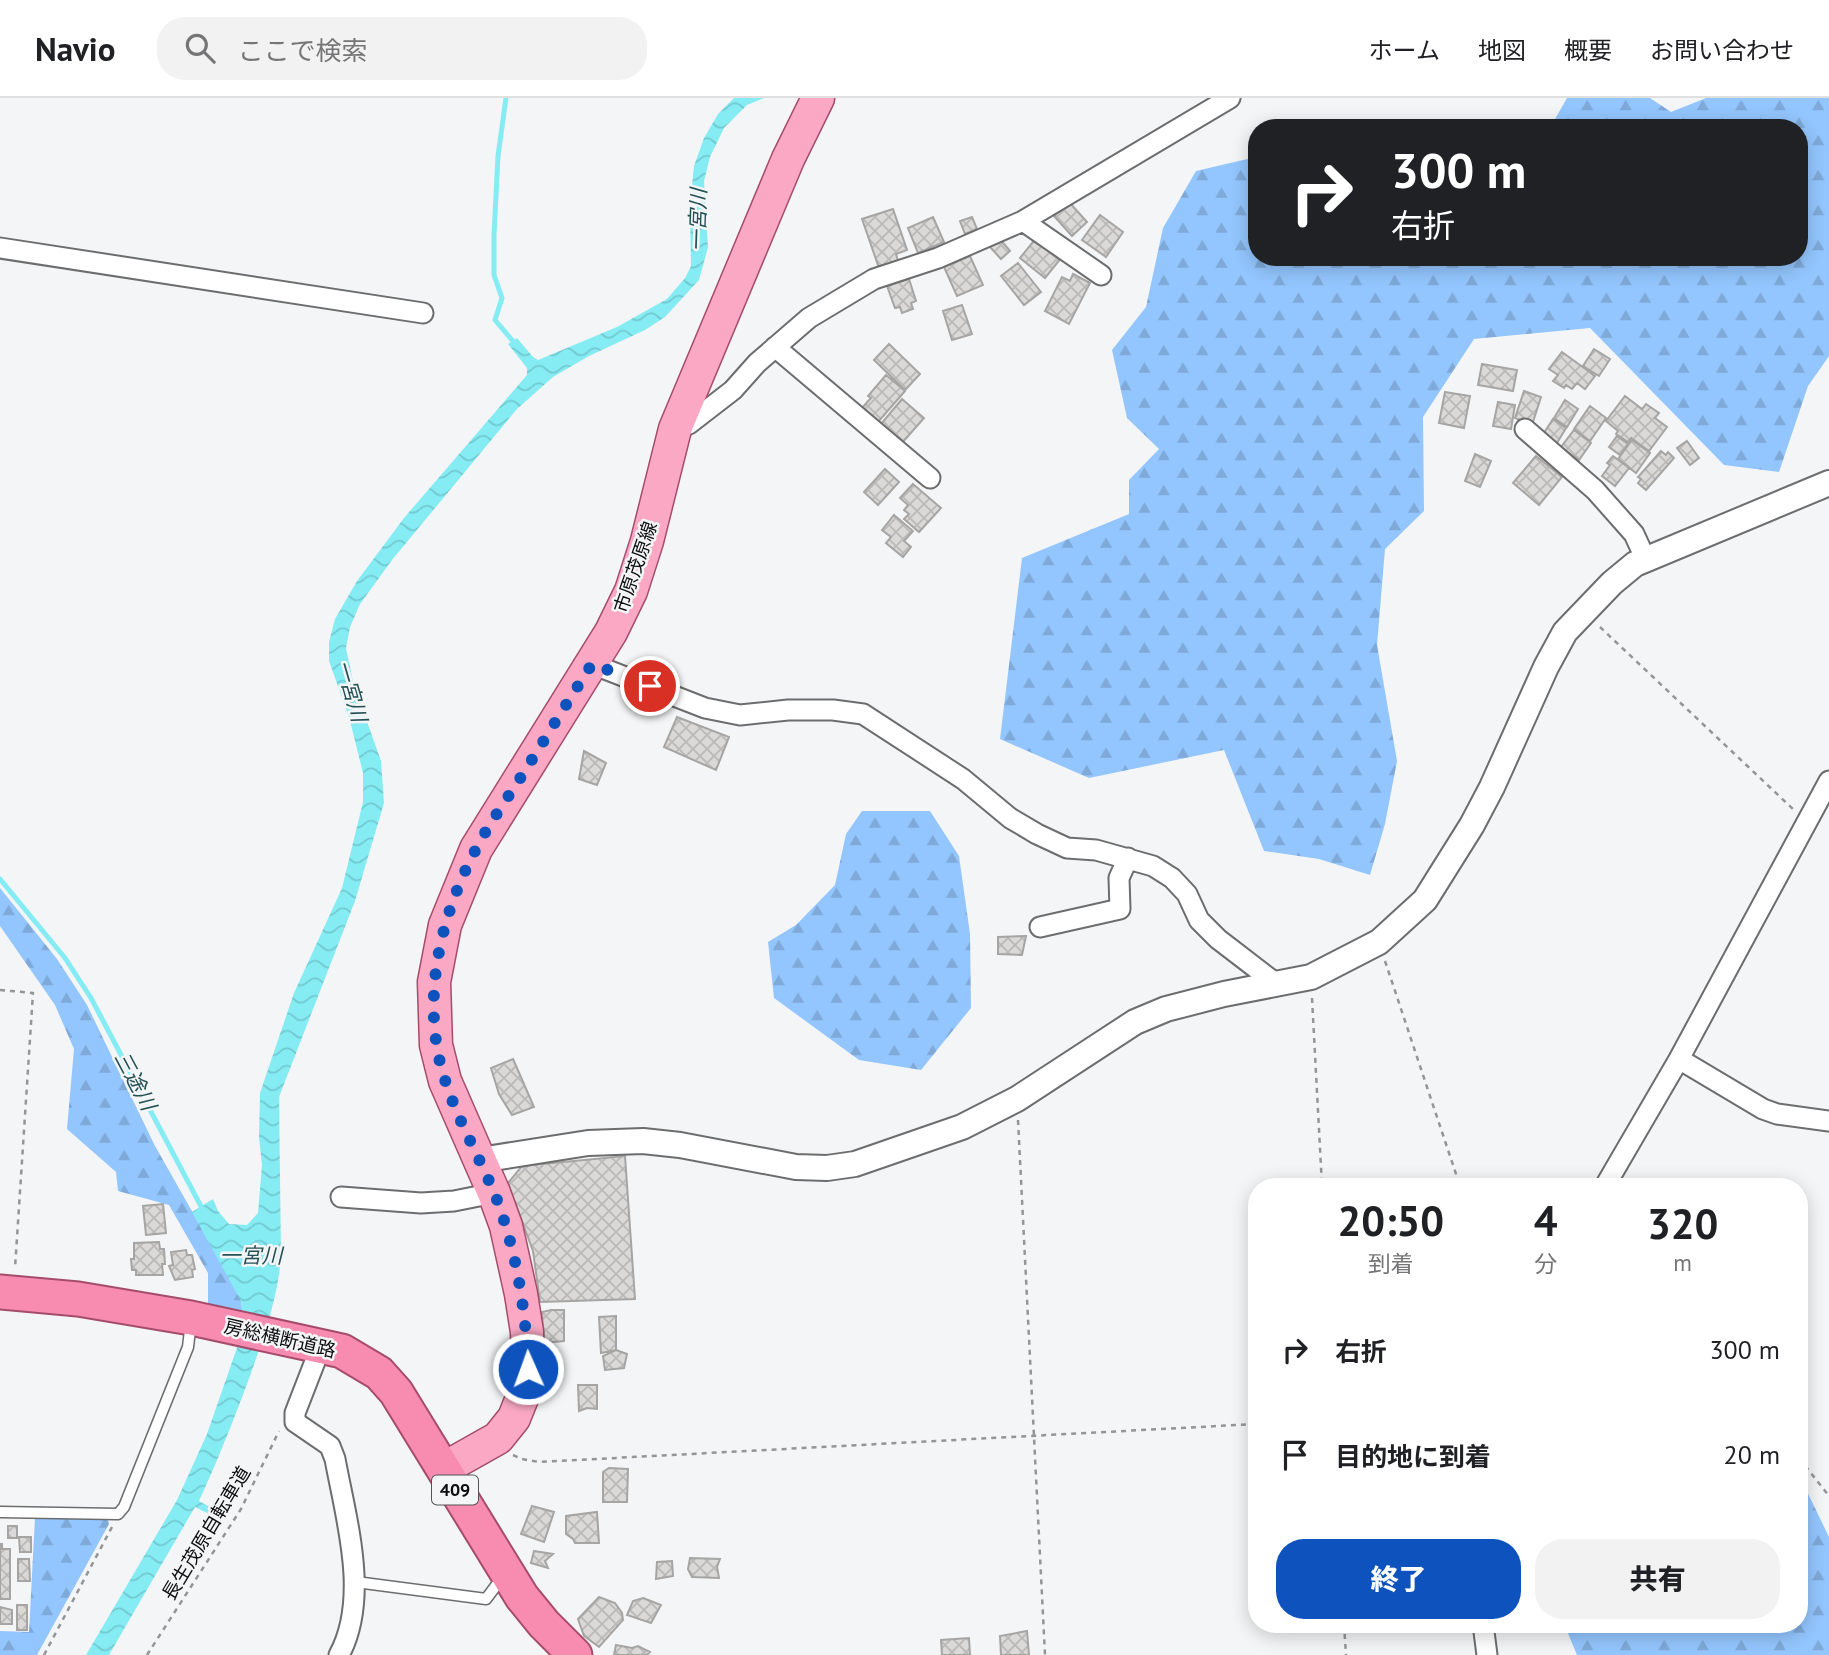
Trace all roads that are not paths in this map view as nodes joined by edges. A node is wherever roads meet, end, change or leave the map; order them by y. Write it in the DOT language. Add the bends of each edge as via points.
graph roads {
  1 [pos="1230,98"];
  2 [pos="814,104"];
  3 [pos="1023,221"];
  4 [pos="0,248"];
  5 [pos="1101,275"];
  6 [pos="423,313"];
  7 [pos="775,347"];
  8 [pos="675,429"];
  9 [pos="1525,429"];
  10 [pos="930,478"];
  11 [pos="1829,483"];
  12 [pos="1646,560"];
  13 [pos="592,664"];
  14 [pos="1829,781"];
  15 [pos="1128,858"];
  16 [pos="1040,927"];
  17 [pos="1278,985"];
  18 [pos="1679,1059"];
  19 [pos="1829,1121"];
  20 [pos="480,1160"];
  21 [pos="1610,1178"];
  22 [pos="494,1193"];
  23 [pos="341,1197"];
  24 [pos="7,1292"];
  25 [pos="191,1318"];
  26 [pos="321,1346"];
  27 [pos="443,1469"];
  28 [pos="0,1512"];
  29 [pos="506,1572"];
  30 [pos="356,1582"];
  31 [pos="1484,1633"];
  32 [pos="339,1655"];
  33 [pos="575,1655"];
  34 [pos="1487,1655"];
  1 -- 3 [label="street"];
  2 -- 8 [label="main road, 市原茂原線"];
  3 -- 5 [label="street"];
  3 -- 7 [label="street" via="938,258 874,279 810,318"];
  4 -- 6 [label="street"];
  7 -- 8 [label="street" via="733,390 689,424"];
  7 -- 10 [label="street"];
  8 -- 13 [label="main road, 市原茂原線" via="631,591"];
  9 -- 12 [label="street" via="1595,490 1634,534"];
  11 -- 12 [label="street"];
  12 -- 17 [label="street" via="1612,583 1566,632 1472,825 1425,900 1379,942 1311,977"];
  13 -- 15 [label="street" via="705,708 740,715 789,710 863,714 964,779 1037,834 1067,848"];
  13 -- 20 [label="main road, 市原茂原線" via="476,849 445,925 434,982 436,1045 445,1081"];
  14 -- 18 [label="street"];
  15 -- 16 [label="street" via="1119,878 1120,909"];
  15 -- 17 [label="street" via="1171,878 1187,894 1199,920"];
  17 -- 20 [label="street" via="1224,993 1135,1022 1017,1099 962,1127 855,1164 796,1167 643,1141 588,1143"];
  18 -- 19 [label="street" via="1763,1109"];
  18 -- 21 [label="street"];
  20 -- 22 [label="main road, 市原茂原線"];
  22 -- 23 [label="street" via="421,1203"];
  22 -- 27 [label="main road, 市原茂原線" via="506,1226 527,1332 524,1394 498,1438"];
  24 -- 25 [label="highway, 房総横断道路 / 409"];
  25 -- 26 [label="highway, 房総横断道路 / 409"];
  25 -- 28 [label="lane" via="188,1347 118,1514"];
  26 -- 27 [label="highway, 房総横断道路 / 409" via="342,1351 379,1373 397,1392"];
  26 -- 30 [label="street" via="295,1422 330,1446 335,1459"];
  27 -- 29 [label="highway, 房総横断道路 / 409"];
  29 -- 30 [label="lane" via="485,1599"];
  29 -- 33 [label="highway, 房総横断道路 / 409" via="544,1625"];
  30 -- 32 [label="street"];
  31 -- 34 [label="street"];
}
